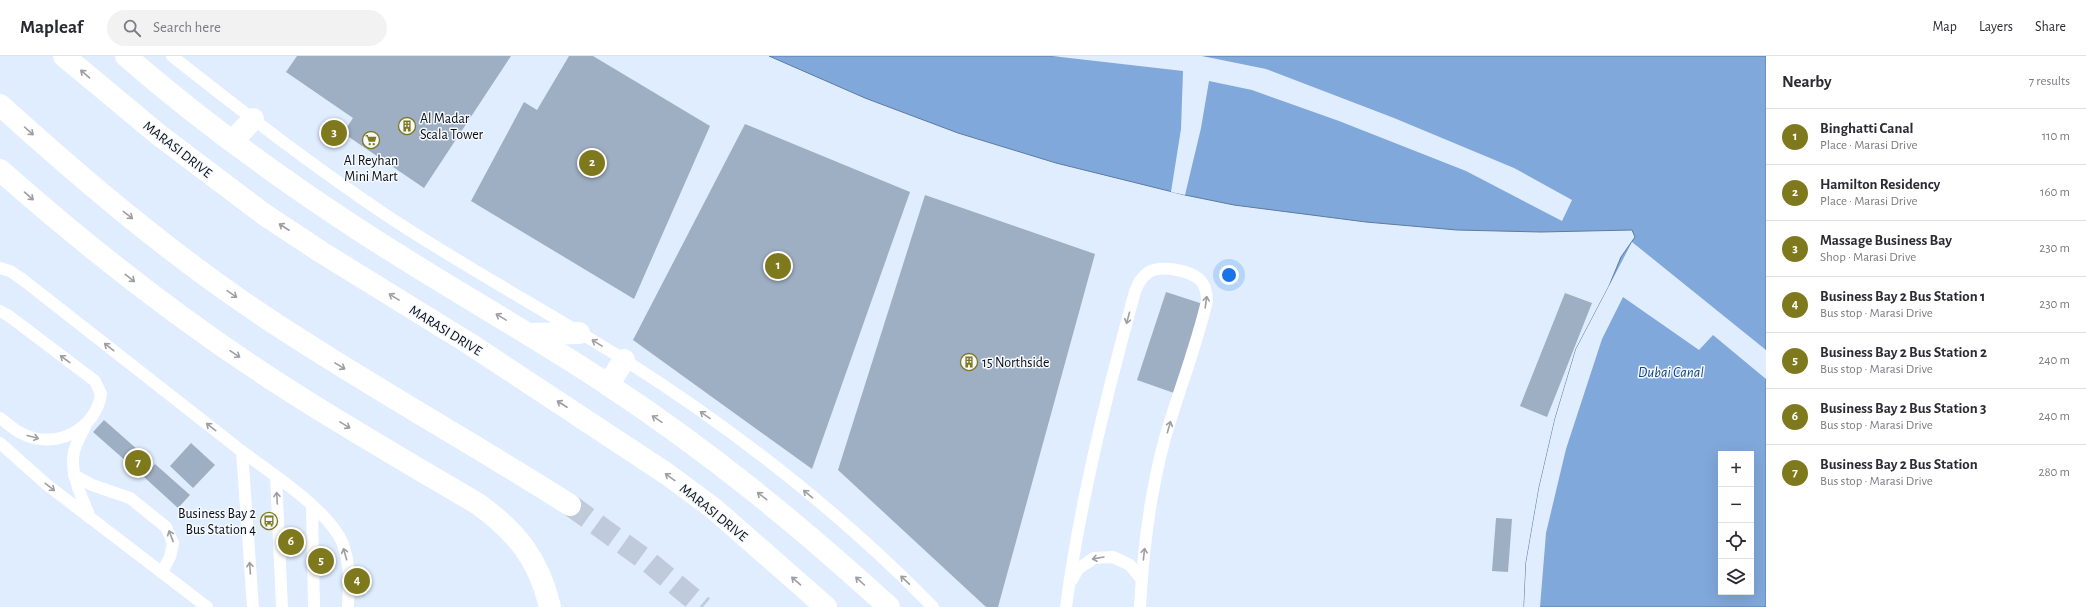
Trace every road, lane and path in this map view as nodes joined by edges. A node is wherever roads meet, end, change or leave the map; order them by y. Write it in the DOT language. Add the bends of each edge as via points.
graph roads {
  1 [pos="64,56"];
  2 [pos="126,56"];
  3 [pos="172,56"];
  4 [pos="0,105"];
  5 [pos="253,118"];
  6 [pos="233,141"];
  7 [pos="0,170"];
  8 [pos="0,268"];
  9 [pos="0,311"];
  10 [pos="580,333"];
  11 [pos="530,334"];
  12 [pos="624,360"];
  13 [pos="608,385"];
  14 [pos="0,418"];
  15 [pos="85,427"];
  16 [pos="0,443"];
  17 [pos="242,451"];
  18 [pos="74,475"];
  19 [pos="276,477"];
  20 [pos="570,504"];
  21 [pos="312,506"];
  22 [pos="90,518"];
  23 [pos="162,572"];
  24 [pos="1142,580"];
  25 [pos="1069,585"];
  26 [pos="208,607"];
  27 [pos="252,607"];
  28 [pos="282,607"];
  29 [pos="314,607"];
  30 [pos="348,607"];
  31 [pos="550,607"];
  32 [pos="826,607"];
  33 [pos="889,607"];
  34 [pos="933,607"];
  35 [pos="1066,607"];
  36 [pos="1140,607"];
  32 -- 1 [label="street, MARASI DRIVE, one-way" via="713,508 667,474 470,344 265,215 106,93"];
  2 -- 6 [label="street"];
  3 -- 5 [label="lane"];
  4 -- 20 [label="street, one-way" via="112,203 189,264 334,362"];
  5 -- 6 [label="street"];
  5 -- 10 [label="lane" via="299,154 390,217"];
  11 -- 6 [label="street, one-way" via="354,227"];
  7 -- 31 [label="street, one-way" via="94,250 216,341 285,387 499,519 517,537 533,560"];
  17 -- 8 [label="lane, one-way" via="22,280 10,271"];
  15 -- 9 [label="lane, one-way" via="100,401 101,394 95,381"];
  10 -- 11 [label="street"];
  12 -- 10 [label="lane, one-way"];
  11 -- 13 [label="street"];
  12 -- 13 [label="street"];
  34 -- 12 [label="lane, one-way" via="877,553 780,470 730,432"];
  33 -- 13 [label="street, one-way" via="766,499 700,448"];
  14 -- 15 [label="lane, one-way" via="23,434 39,439 55,440"];
  15 -- 18 [label="lane" via="74,452"];
  16 -- 22 [label="lane, one-way" via="46,484"];
  17 -- 19 [label="lane"];
  27 -- 17 [label="lane, one-way"];
  18 -- 22 [label="lane"];
  23 -- 18 [label="lane, one-way" via="170,557 173,543 166,527 130,498 92,485"];
  19 -- 21 [label="lane"];
  28 -- 19 [label="lane, one-way"];
  21 -- 29 [label="lane"];
  30 -- 21 [label="lane, one-way" via="349,580 340,538 330,522"];
  22 -- 23 [label="lane"];
  23 -- 26 [label="lane"];
  24 -- 25 [label="lane, one-way" via="1130,565 1113,557 1094,558 1078,569"];
  24 -- 25 [label="lane, one-way" via="1146,533 1165,440 1207,301 1207,293 1199,279 1169,269 1150,272 1137,286 1096,439"];
  24 -- 36 [label="lane"];
  25 -- 35 [label="lane"];
}
